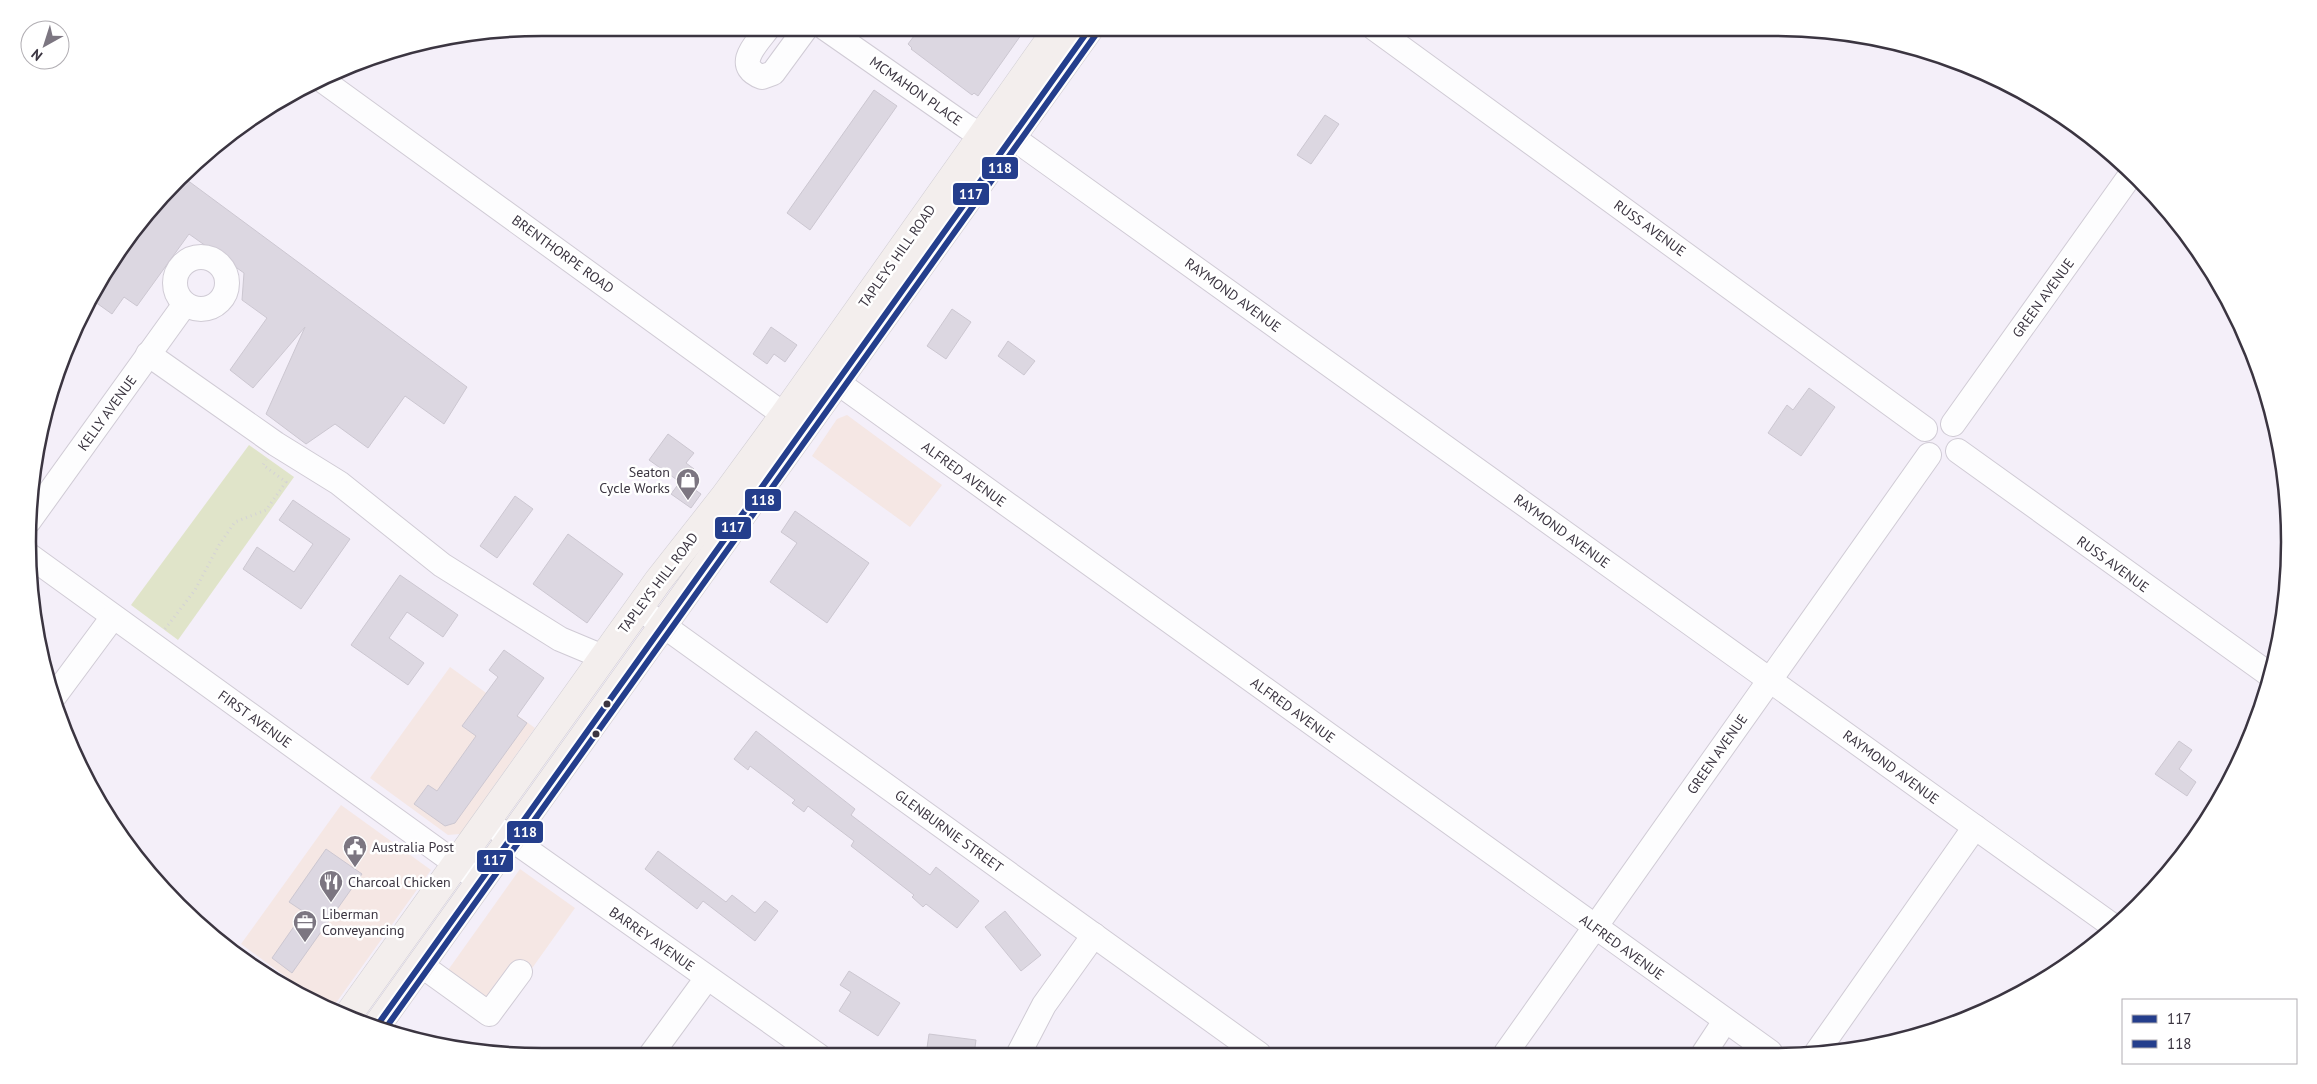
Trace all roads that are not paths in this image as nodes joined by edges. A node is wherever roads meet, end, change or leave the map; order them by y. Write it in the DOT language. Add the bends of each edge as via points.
graph roads {
  1 [pos="762,36"];
  2 [pos="800,36"];
  3 [pos="838,36"];
  4 [pos="1052,36"];
  5 [pos="1084,36"];
  6 [pos="1385,36"];
  7 [pos="327,84"];
  8 [pos="983,136"];
  9 [pos="1012,137"];
  10 [pos="2128,179"];
  11 [pos="185,304"];
  12 [pos="148,354"];
  13 [pos="827,375"];
  14 [pos="794,422"];
  15 [pos="1953,424"];
  16 [pos="1925,429"];
  17 [pos="1958,451"];
  18 [pos="1929,455"];
  19 [pos="37,510"];
  20 [pos="37,561"];
  21 [pos="639,608"];
  22 [pos="113,617"];
  23 [pos="664,625"];
  24 [pos="603,657"];
  25 [pos="2264,672"];
  26 [pos="1770,680"];
  27 [pos="59,691"];
  28 [pos="486,821"];
  29 [pos="1975,827"];
  30 [pos="511,838"];
  31 [pos="456,864"];
  32 [pos="480,881"];
  33 [pos="2108,922"];
  34 [pos="1594,927"];
  35 [pos="1094,935"];
  36 [pos="420,965"];
  37 [pos="520,972"];
  38 [pos="707,978"];
  39 [pos="351,1010"];
  40 [pos="380,1021"];
  41 [pos="1725,1021"];
  42 [pos="1822,1045"];
  43 [pos="656,1048"];
  44 [pos="808,1048"];
  45 [pos="1022,1048"];
  46 [pos="1251,1048"];
  47 [pos="1509,1048"];
  48 [pos="1707,1048"];
  49 [pos="1764,1048"];
  1 -- 2 [label="street" via="748,55 748,67 762,77 773,73"];
  3 -- 8 [label="street, MCMAHON PLACE"];
  4 -- 8 [label="main road, TAPLEYS HILL ROAD"];
  5 -- 9 [label="main road, TAPLEYS HILL ROAD"];
  6 -- 16 [label="street, RUSS AVENUE"];
  7 -- 14 [label="street, BRENTHORPE ROAD"];
  8 -- 9 [label="street"];
  8 -- 13 [label="main road, TAPLEYS HILL ROAD"];
  9 -- 13 [label="main road, TAPLEYS HILL ROAD"];
  9 -- 26 [label="street, RAYMOND AVENUE"];
  10 -- 15 [label="street, GREEN AVENUE"];
  11 -- 12 [label="street, KELLY AVENUE"];
  12 -- 19 [label="street, KELLY AVENUE"];
  12 -- 24 [label="street" via="276,444 339,483 442,565 560,639"];
  13 -- 14 [label="main road, TAPLEYS HILL ROAD"];
  13 -- 34 [label="street, ALFRED AVENUE"];
  14 -- 21 [label="main road, TAPLEYS HILL ROAD"];
  14 -- 23 [label="main road, TAPLEYS HILL ROAD"];
  15 -- 16 [label="street" via="1935,421"];
  15 -- 17 [label="street" via="1960,433"];
  16 -- 18 [label="street" via="1922,440"];
  17 -- 18 [label="street" via="1941,460"];
  17 -- 25 [label="street, RUSS AVENUE"];
  18 -- 26 [label="street, GREEN AVENUE"];
  20 -- 22 [label="street, FIRST AVENUE"];
  21 -- 23 [label="street, GLENBURNIE STREET"];
  21 -- 24 [label="main road, TAPLEYS HILL ROAD"];
  22 -- 27 [label="street"];
  22 -- 31 [label="street, FIRST AVENUE"];
  23 -- 30 [label="main road, TAPLEYS HILL ROAD"];
  23 -- 35 [label="street, GLENBURNIE STREET"];
  24 -- 28 [label="main road, TAPLEYS HILL ROAD"];
  26 -- 29 [label="street, RAYMOND AVENUE"];
  26 -- 34 [label="street, GREEN AVENUE"];
  28 -- 30 [label="street, BARREY AVENUE"];
  28 -- 31 [label="main road, TAPLEYS HILL ROAD"];
  29 -- 33 [label="street, RAYMOND AVENUE"];
  29 -- 42 [label="street"];
  30 -- 32 [label="main road, TAPLEYS HILL ROAD"];
  30 -- 38 [label="street, BARREY AVENUE"];
  31 -- 32 [label="street, FIRST AVENUE"];
  31 -- 39 [label="main road, TAPLEYS HILL ROAD"];
  32 -- 36 [label="main road, TAPLEYS HILL ROAD"];
  34 -- 41 [label="street, ALFRED AVENUE"];
  34 -- 47 [label="street, GREEN AVENUE"];
  35 -- 45 [label="street" via="1044,1005"];
  35 -- 46 [label="street, GLENBURNIE STREET"];
  36 -- 37 [label="street" via="489,1014"];
  36 -- 40 [label="main road, TAPLEYS HILL ROAD"];
  38 -- 43 [label="street"];
  38 -- 44 [label="street, BARREY AVENUE"];
  41 -- 48 [label="street"];
  41 -- 49 [label="street, ALFRED AVENUE"];
}
